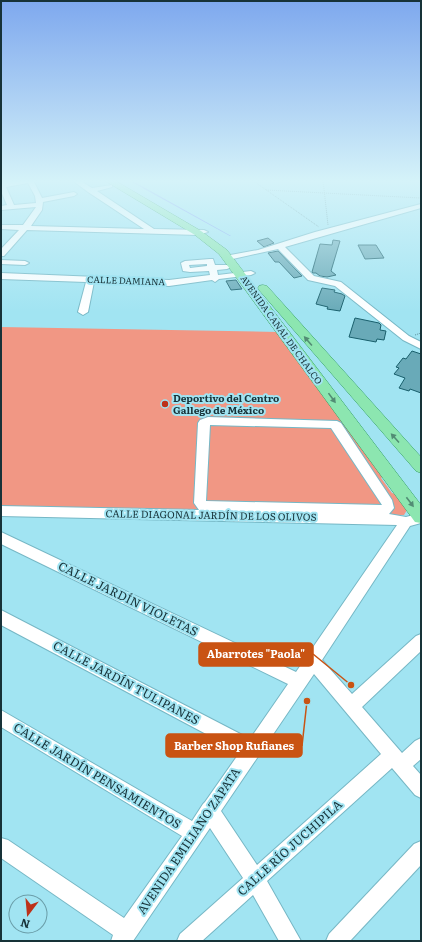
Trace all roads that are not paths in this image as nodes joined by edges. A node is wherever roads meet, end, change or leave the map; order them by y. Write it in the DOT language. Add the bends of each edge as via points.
graph roads {
  1 [pos="29,224"];
  2 [pos="141,224"];
  3 [pos="187,224"];
  4 [pos="353,224"];
  5 [pos="1,228"];
  6 [pos="24,228"];
  7 [pos="153,232"];
  8 [pos="201,232"];
  9 [pos="280,246"];
  10 [pos="1,254"];
  11 [pos="229,260"];
  12 [pos="1,262"];
  13 [pos="25,263"];
  14 [pos="246,274"];
  15 [pos="1,276"];
  16 [pos="91,279"];
  17 [pos="215,279"];
  18 [pos="83,312"];
  19 [pos="421,346"];
  20 [pos="384,426"];
  21 [pos="360,436"];
  22 [pos="421,467"];
  23 [pos="391,478"];
  24 [pos="374,484"];
  25 [pos="1,511"];
  26 [pos="416,519"];
  27 [pos="1,538"];
  28 [pos="1,617"];
  29 [pos="421,641"];
  30 [pos="313,660"];
  31 [pos="299,681"];
  32 [pos="351,706"];
  33 [pos="1,718"];
  34 [pos="421,746"];
  35 [pos="252,749"];
  36 [pos="397,761"];
  37 [pos="421,789"];
  38 [pos="209,810"];
  39 [pos="194,833"];
  40 [pos="1,847"];
  41 [pos="421,851"];
  42 [pos="255,879"];
  43 [pos="124,936"];
  44 [pos="187,941"];
  45 [pos="291,941"];
  46 [pos="336,941"];
  1 -- 6 [label="street"];
  2 -- 7 [label="street"];
  3 -- 8 [label="main road, AVENIDA CANAL DE CHALCO"];
  4 -- 9 [label="street"];
  5 -- 6 [label="street"];
  6 -- 7 [label="street"];
  6 -- 10 [label="street"];
  7 -- 8 [label="street"];
  8 -- 11 [label="main road, AVENIDA CANAL DE CHALCO"];
  9 -- 11 [label="street"];
  9 -- 19 [label="street" via="311,278 334,281 406,338"];
  11 -- 14 [label="main road, AVENIDA CANAL DE CHALCO"];
  11 -- 17 [label="street" via="211,264"];
  12 -- 13 [label="street"];
  14 -- 17 [label="street, CALLE DAMIANA"];
  20 -- 14 [label="main road, AVENIDA CANAL DE CHALCO, one-way"];
  14 -- 21 [label="main road, AVENIDA CANAL DE CHALCO, one-way"];
  15 -- 16 [label="street, CALLE DAMIANA"];
  16 -- 17 [label="street, CALLE DAMIANA" via="169,283"];
  16 -- 18 [label="street"];
  20 -- 21 [label="main road" via="366,426 360,430"];
  22 -- 20 [label="main road, AVENIDA CANAL DE CHALCO, one-way"];
  21 -- 23 [label="main road, AVENIDA CANAL DE CHALCO"];
  23 -- 24 [label="street"];
  23 -- 26 [label="main road, AVENIDA CANAL DE CHALCO, one-way"];
  24 -- 24 [label="street" via="388,504 385,510 208,507 200,503 204,423 328,423 337,426"];
  25 -- 26 [label="street, CALLE DIAGONAL JARDÍN DE LOS OLIVOS"];
  26 -- 30 [label="street, AVENIDA EMILIANO ZAPATA"];
  27 -- 31 [label="street, CALLE JARDÍN VIOLETAS"];
  28 -- 35 [label="street, CALLE JARDÍN TULIPANES"];
  29 -- 32 [label="street"];
  30 -- 31 [label="street, AVENIDA EMILIANO ZAPATA"];
  30 -- 32 [label="street"];
  31 -- 35 [label="street, AVENIDA EMILIANO ZAPATA"];
  32 -- 36 [label="street"];
  33 -- 39 [label="street, CALLE JARDÍN PENSAMIENTOS"];
  34 -- 36 [label="street, CALLE RÍO JUCHIPILA"];
  35 -- 38 [label="street, AVENIDA EMILIANO ZAPATA"];
  36 -- 37 [label="street"];
  36 -- 42 [label="street, CALLE RÍO JUCHIPILA"];
  38 -- 39 [label="street, AVENIDA EMILIANO ZAPATA"];
  38 -- 42 [label="street"];
  39 -- 43 [label="street, AVENIDA EMILIANO ZAPATA"];
  40 -- 43 [label="street"];
  41 -- 46 [label="street"];
  42 -- 44 [label="street, CALLE RÍO JUCHIPILA"];
  42 -- 45 [label="street"];
}
